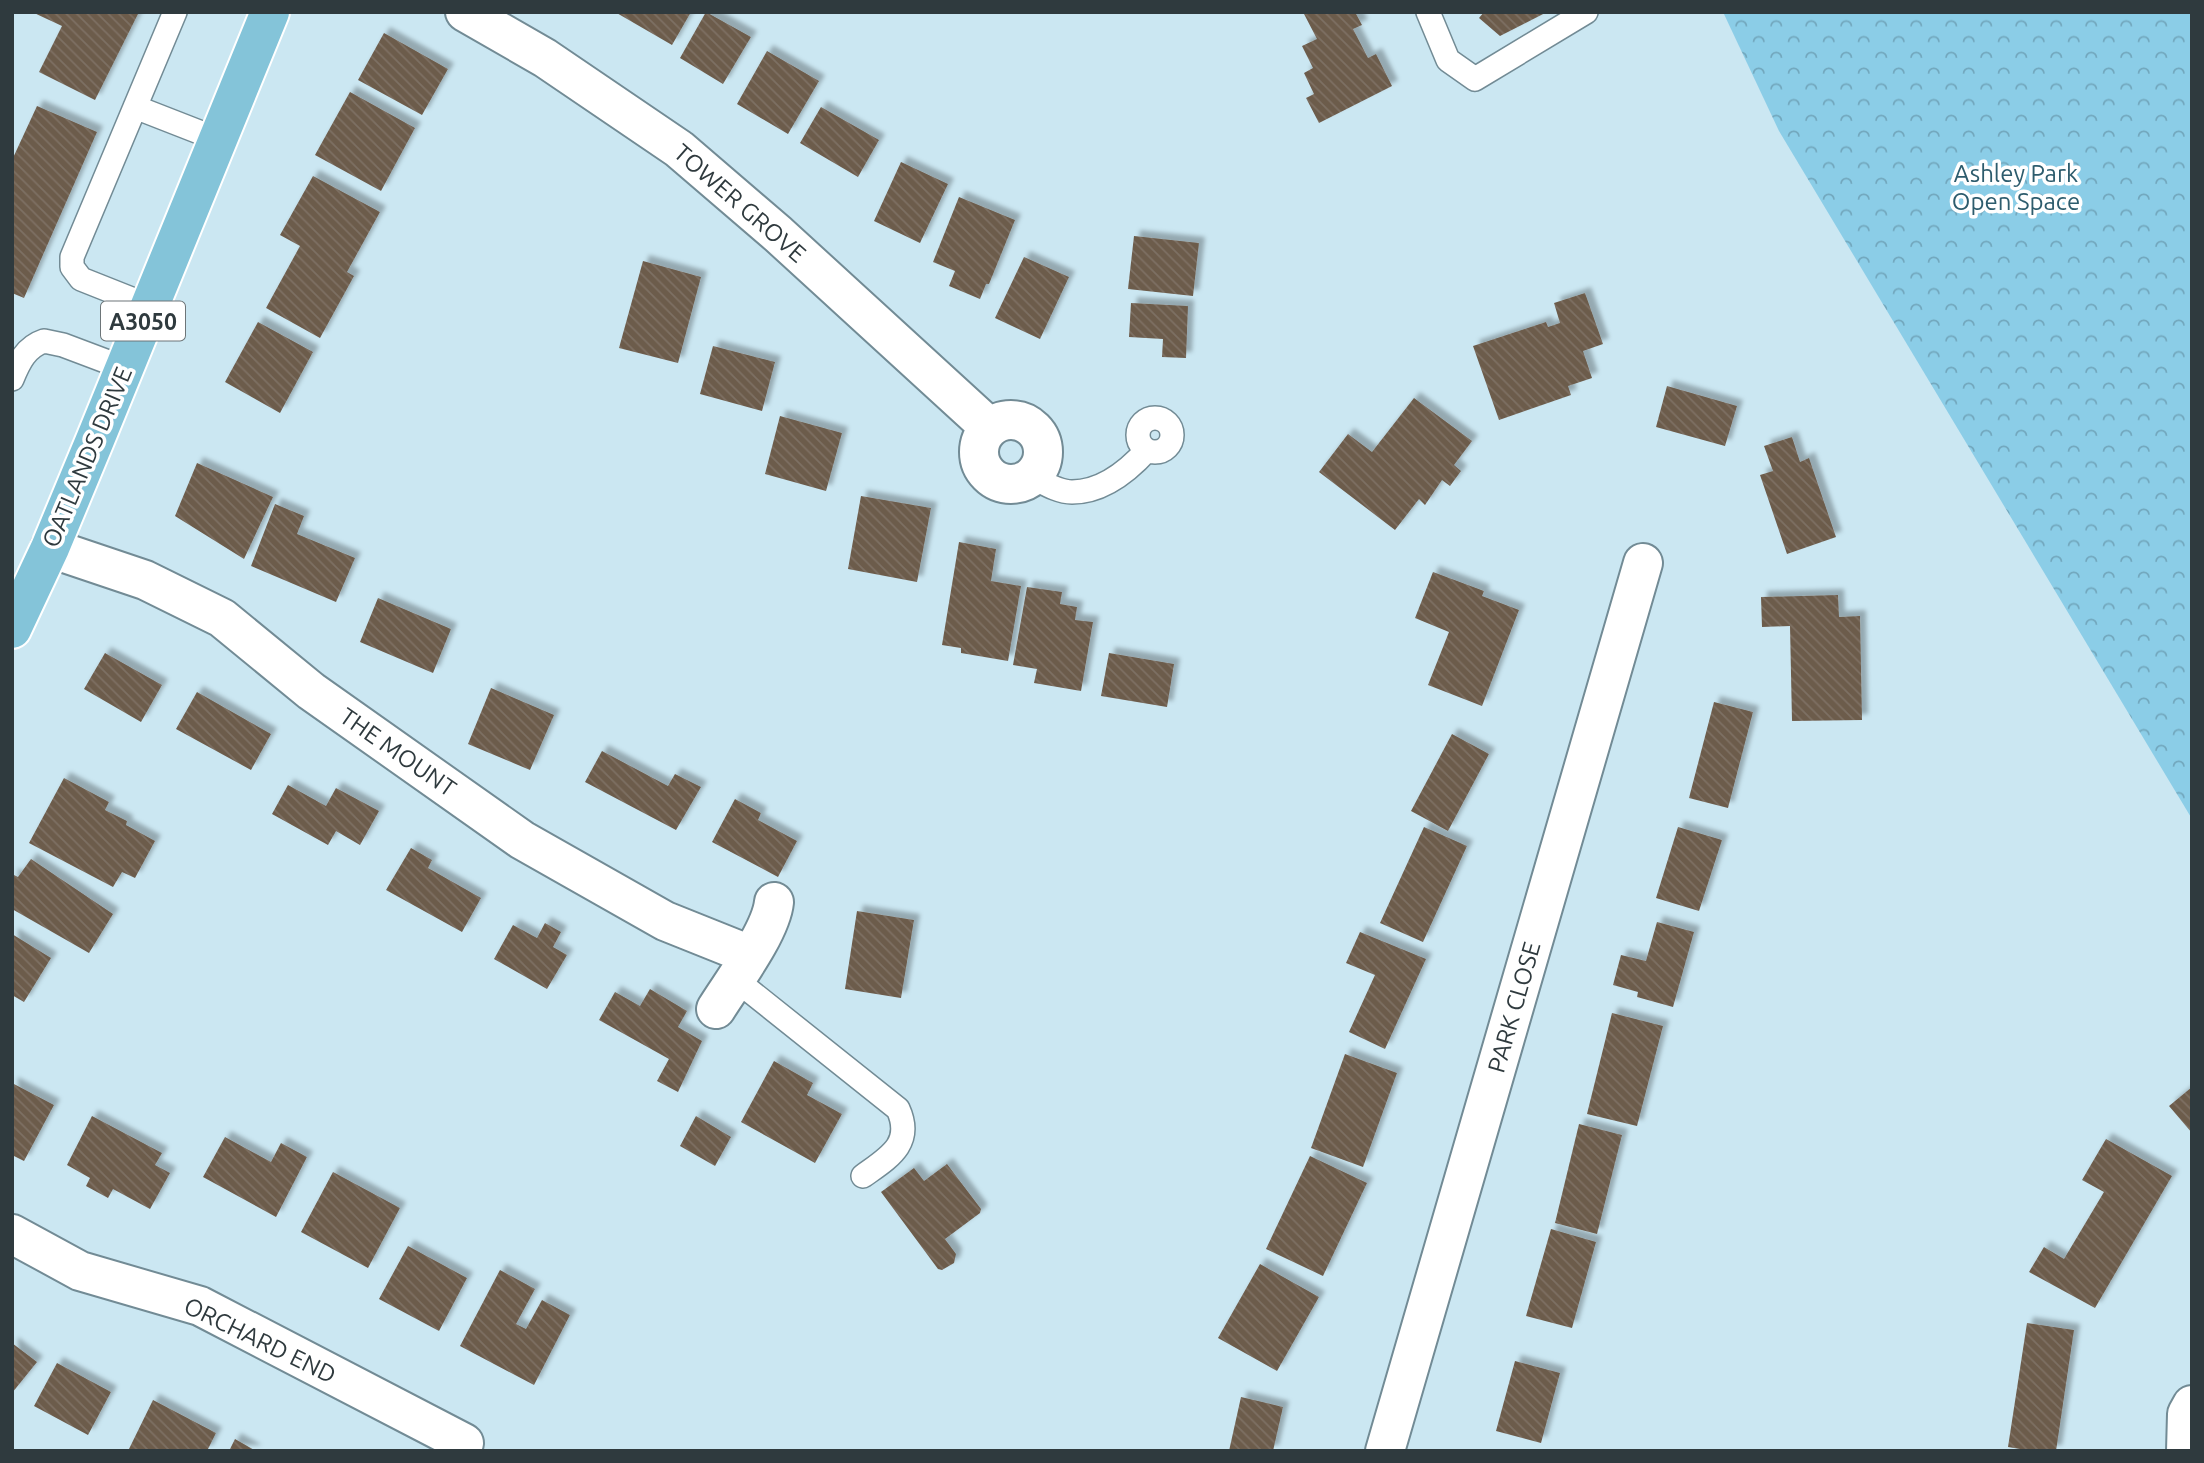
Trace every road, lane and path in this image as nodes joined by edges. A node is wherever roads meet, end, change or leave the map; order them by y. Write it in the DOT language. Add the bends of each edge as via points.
graph roads {
  1 [pos="175,12"];
  2 [pos="270,12"];
  3 [pos="465,12"];
  4 [pos="1428,12"];
  5 [pos="1587,12"];
  6 [pos="135,107"];
  7 [pos="218,139"];
  8 [pos="149,306"];
  9 [pos="124,368"];
  10 [pos="12,379"];
  11 [pos="1147,450"];
  12 [pos="1031,477"];
  13 [pos="50,548"];
  14 [pos="1643,563"];
  15 [pos="16,611"];
  16 [pos="774,902"];
  17 [pos="734,981"];
  18 [pos="863,1176"];
  19 [pos="12,1234"];
  20 [pos="2192,1405"];
  21 [pos="464,1443"];
  22 [pos="1385,1451"];
  23 [pos="2186,1451"];
  1 -- 6 [label="lane"];
  2 -- 7 [label="main road, OATLANDS DRIVE / A3050"];
  3 -- 12 [label="street, TOWER GROVE" via="545,58 679,149 989,427 1006,420 1024,422 1039,434 1044,451 1040,470"];
  4 -- 5 [label="lane" via="1448,60 1475,79"];
  6 -- 7 [label="lane"];
  6 -- 8 [label="lane" via="72,257 72,267 81,279"];
  7 -- 8 [label="main road, OATLANDS DRIVE / A3050"];
  8 -- 9 [label="main road, OATLANDS DRIVE / A3050"];
  9 -- 10 [label="lane" via="44,341 22,357"];
  9 -- 13 [label="main road, OATLANDS DRIVE / A3050"];
  11 -- 12 [label="lane" via="1129,470 1094,488 1072,492"];
  13 -- 15 [label="main road, OATLANDS DRIVE / A3050"];
  13 -- 17 [label="street, THE MOUNT" via="145,580 222,618 311,691 522,840 665,922"];
  14 -- 22 [label="street, PARK CLOSE"];
  16 -- 17 [label="street"];
  17 -- 18 [label="lane" via="898,1110 903,1135 894,1154"];
  19 -- 21 [label="street, ORCHARD END" via="80,1271 200,1306"];
  20 -- 23 [label="street" via="2187,1414"];
}
